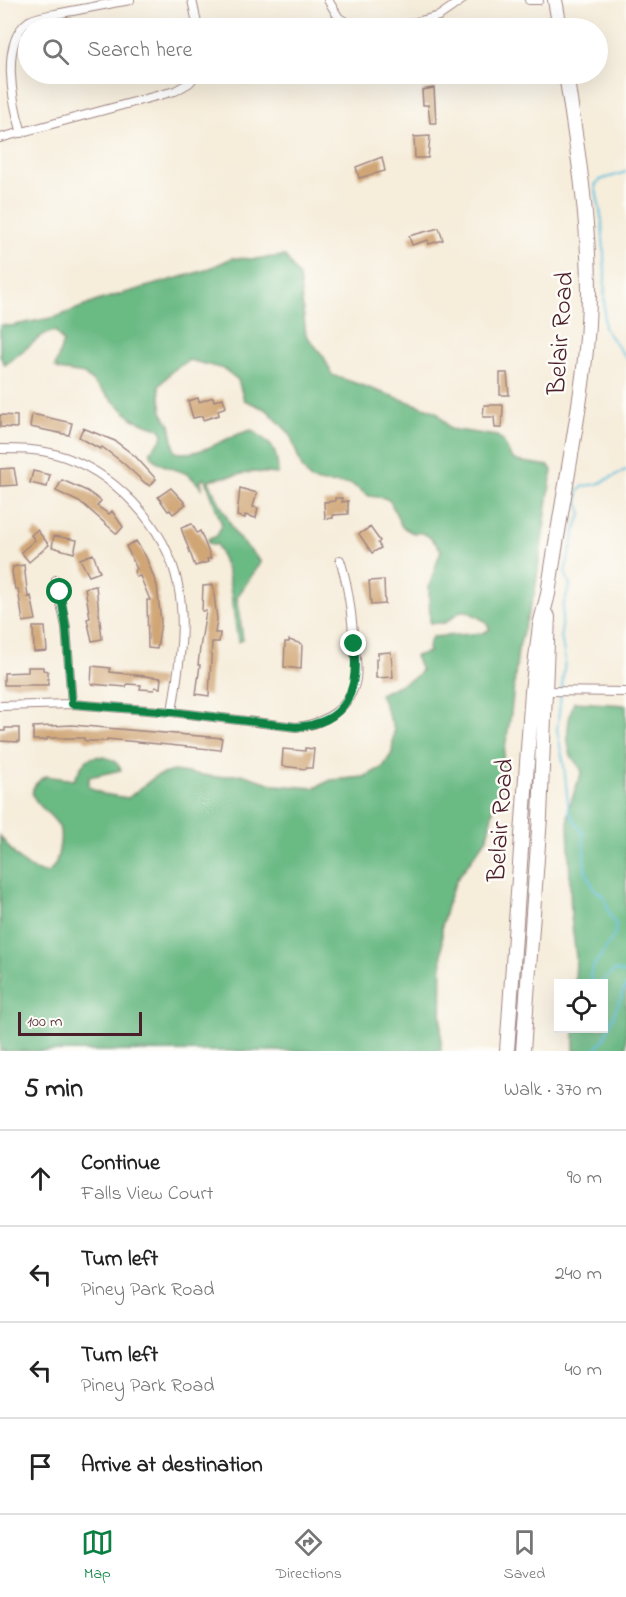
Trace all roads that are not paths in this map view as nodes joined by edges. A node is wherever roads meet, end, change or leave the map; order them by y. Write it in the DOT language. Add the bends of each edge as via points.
graph roads {
  1 [pos="130,0"];
  2 [pos="192,0"];
  3 [pos="328,0"];
  4 [pos="462,0"];
  5 [pos="529,0"];
  6 [pos="539,0"];
  7 [pos="555,0"];
  8 [pos="35,18"];
  9 [pos="196,18"];
  10 [pos="339,18"];
  11 [pos="432,18"];
  12 [pos="558,18"];
  13 [pos="18,31"];
  14 [pos="187,84"];
  15 [pos="568,84"];
  16 [pos="22,133"];
  17 [pos="0,138"];
  18 [pos="0,449"];
  19 [pos="340,561"];
  20 [pos="56,580"];
  21 [pos="550,691"];
  22 [pos="626,692"];
  23 [pos="72,704"];
  24 [pos="0,706"];
  25 [pos="172,712"];
  26 [pos="507,1051"];
  27 [pos="523,1051"];
  1 -- 8 [label="street"];
  2 -- 9 [label="street"];
  3 -- 10 [label="street"];
  4 -- 11 [label="street"];
  5 -- 6 [label="street"];
  7 -- 12 [label="highway"];
  13 -- 16 [label="street" via="9,46 9,73"];
  14 -- 16 [label="street" via="175,91"];
  15 -- 21 [label="highway, Belair Road" via="581,174 589,291 582,391 540,626"];
  16 -- 17 [label="street"];
  18 -- 25 [label="street" via="54,454 89,468 126,496 151,523 167,550 180,599 181,639"];
  19 -- 25 [label="street" via="350,602 356,678 353,690 336,713 309,726 296,727"];
  20 -- 23 [label="street" via="66,627"];
  21 -- 22 [label="street"];
  21 -- 26 [label="highway, Belair Road"];
  21 -- 27 [label="highway, Belair Road"];
  23 -- 24 [label="street"];
  23 -- 25 [label="street"];
}
